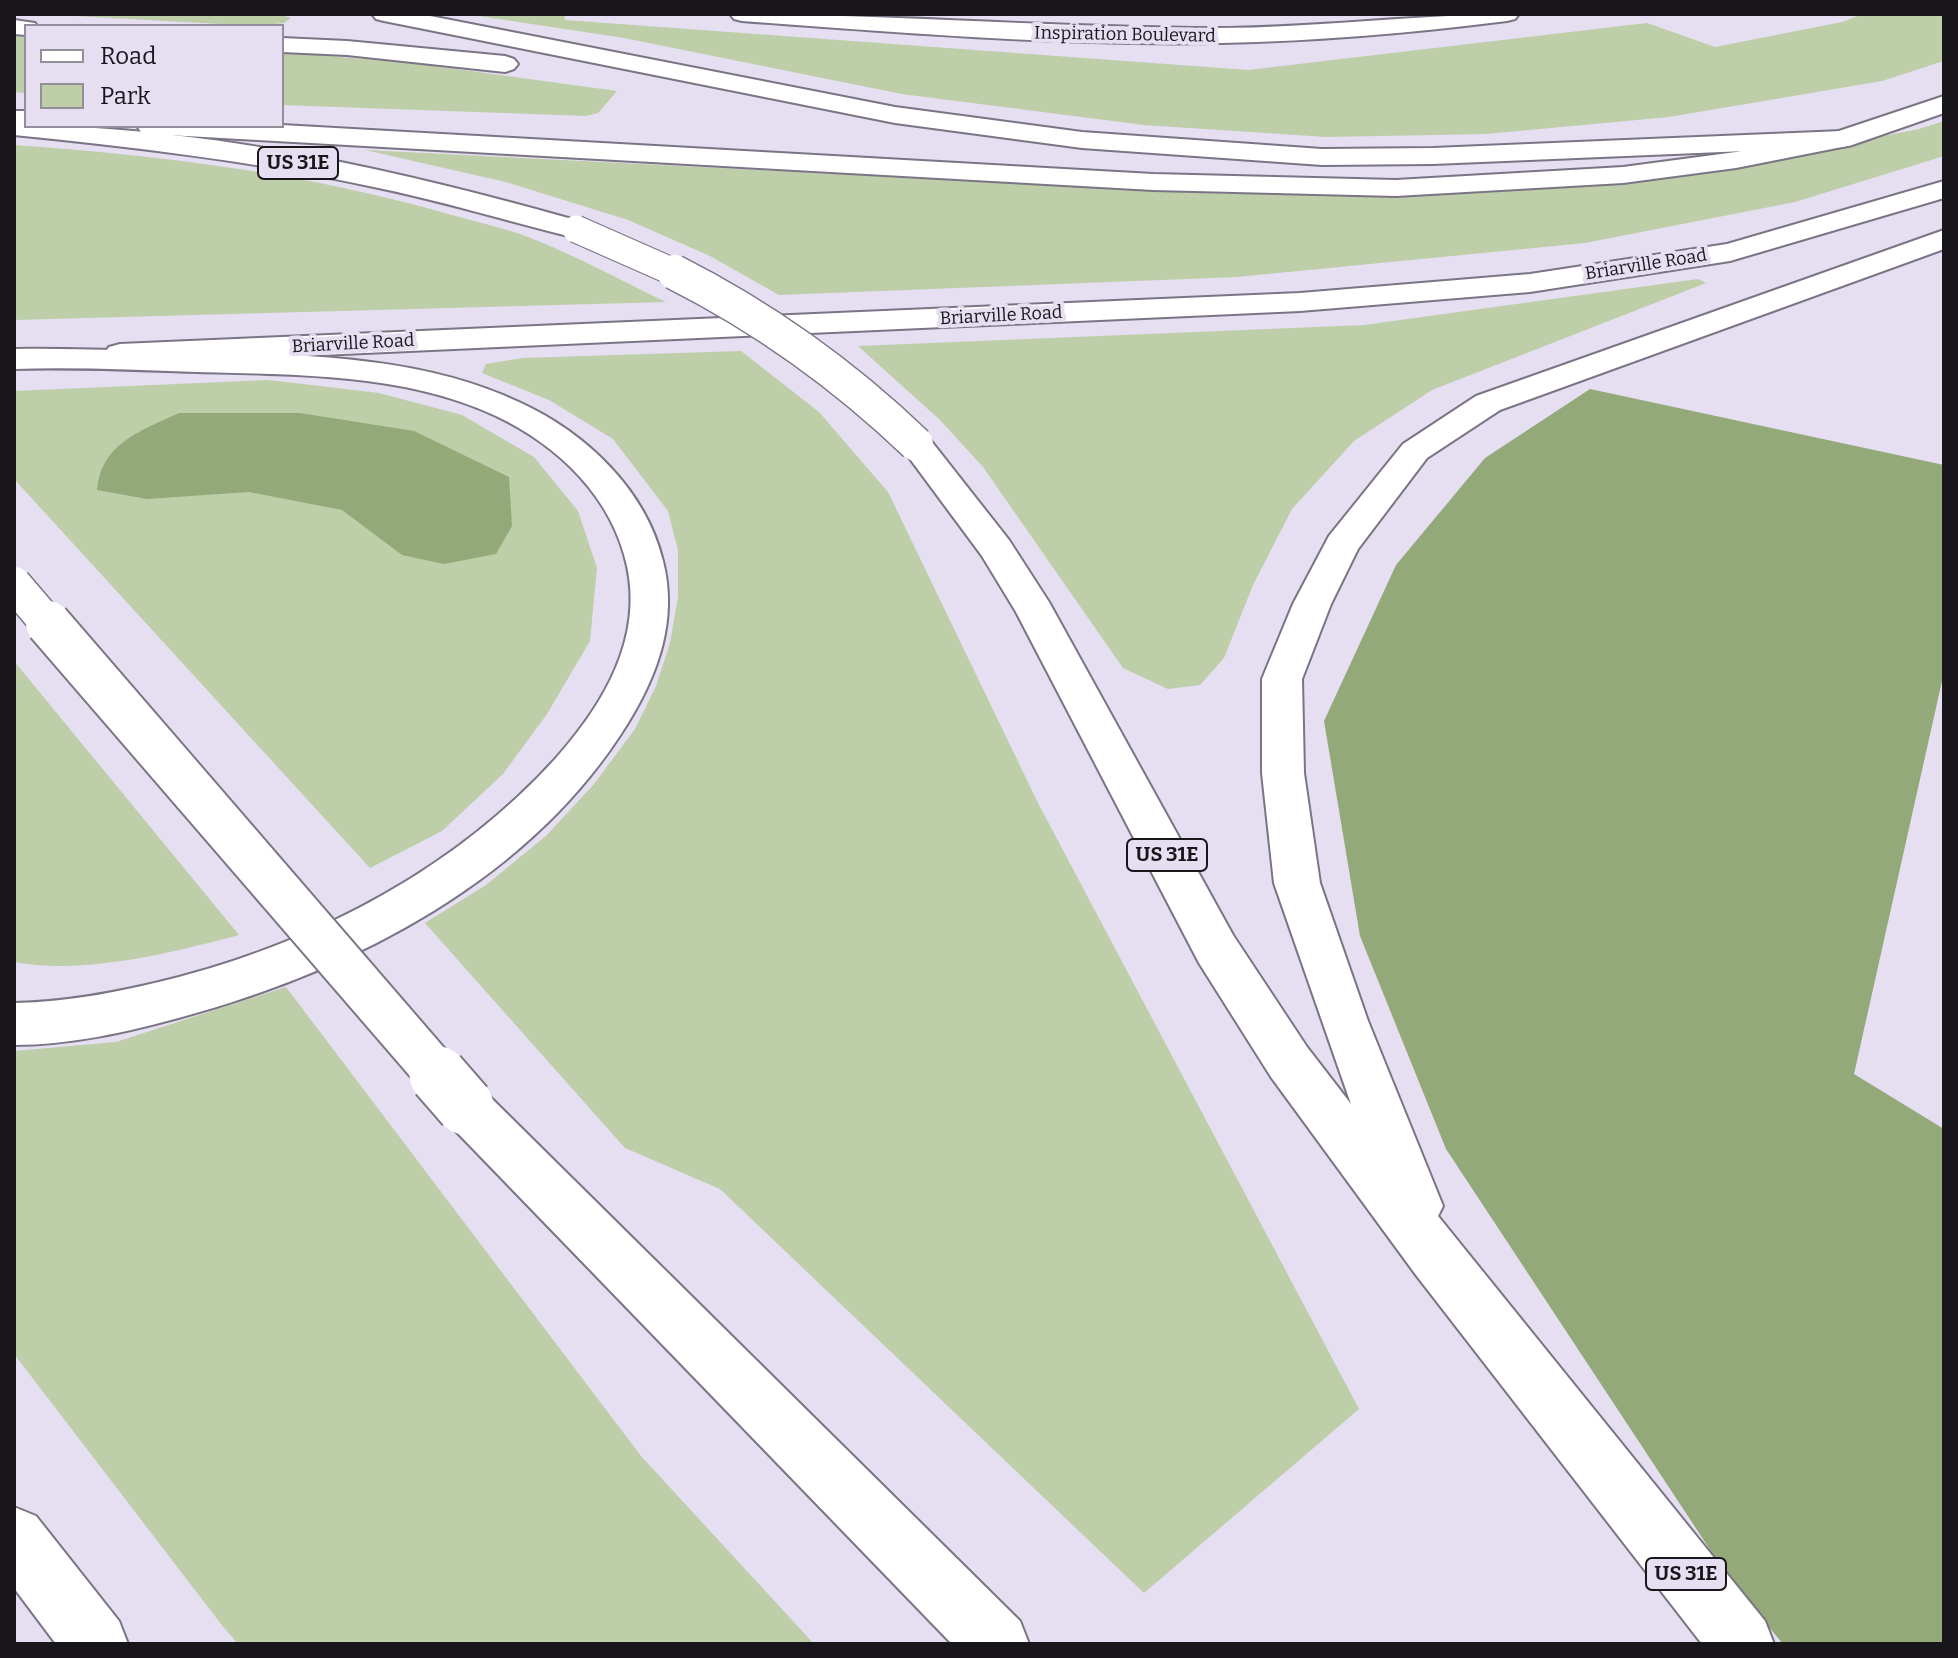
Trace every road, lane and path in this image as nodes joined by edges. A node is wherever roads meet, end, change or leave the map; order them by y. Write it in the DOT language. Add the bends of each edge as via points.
graph roads {
  1 [pos="384,14"];
  2 [pos="742,14"];
  3 [pos="1507,14"];
  4 [pos="963,22"];
  5 [pos="992,23"];
  6 [pos="284,45"];
  7 [pos="794,94"];
  8 [pos="1944,104"];
  9 [pos="25,128"];
  10 [pos="186,128"];
  11 [pos="1842,139"];
  12 [pos="1944,189"];
  13 [pos="1944,239"];
  14 [pos="30,358"];
  15 [pos="14,584"];
  16 [pos="14,1024"];
  17 [pos="1435,1256"];
  18 [pos="14,1538"];
  19 [pos="96,1644"];
  20 [pos="997,1644"];
  21 [pos="1742,1644"];
  1 -- 7 [label="main road"];
  2 -- 4 [label="main road, Inspiration Boulevard"];
  3 -- 5 [label="main road, Inspiration Boulevard" via="1419,27 1213,38"];
  4 -- 5 [label="main road, Inspiration Boulevard"];
  6 -- 7 [label="main road"];
  7 -- 11 [label="main road" via="982,129 1322,157"];
  8 -- 11 [label="main road"];
  9 -- 17 [label="main road, US 31E, bridge" via="142,139 315,166 576,229 693,279 749,311 871,398 916,444 989,539 1035,611 1224,961 1289,1062"];
  10 -- 11 [label="main road" via="1153,182 1396,188 1623,175"];
  12 -- 14 [label="main road, Briarville Road" via="1730,252 1530,283 1300,302"];
  13 -- 17 [label="main road" via="1488,403 1415,451 1342,545 1312,604 1282,679 1283,773 1297,883"];
  14 -- 16 [label="main road" via="310,365 429,384 506,408 576,455 625,511 648,567 652,603 647,638 611,719 525,816 424,895 339,941 196,994 110,1014"];
  15 -- 20 [label="main road, bridge" via="465,1106"];
  17 -- 21 [label="main road, US 31E"];
  18 -- 19 [label="main road"];
}
